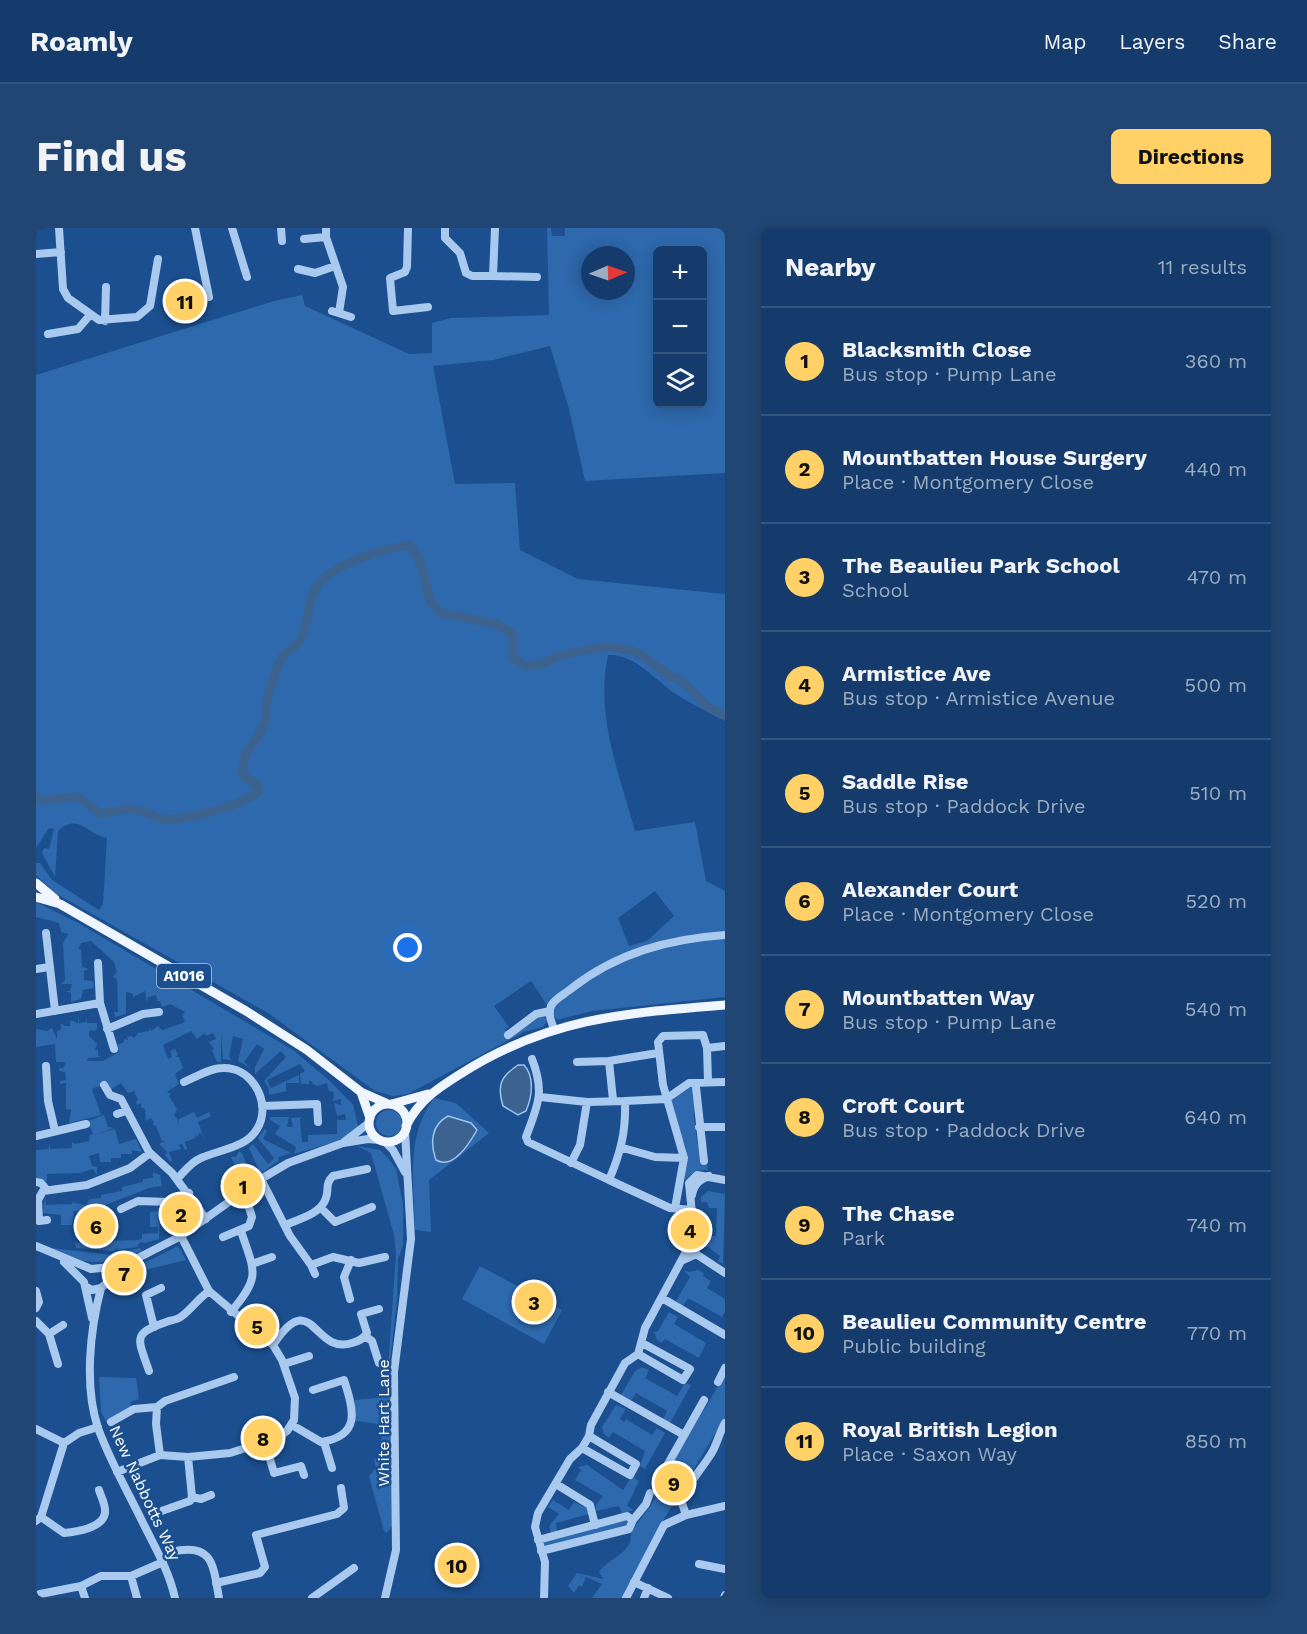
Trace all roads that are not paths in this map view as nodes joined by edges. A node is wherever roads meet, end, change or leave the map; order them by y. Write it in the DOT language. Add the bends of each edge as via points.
graph roads {
  1 [pos="59,228"];
  2 [pos="195,228"];
  3 [pos="232,228"];
  4 [pos="281,228"];
  5 [pos="408,228"];
  6 [pos="445,228"];
  7 [pos="495,228"];
  8 [pos="326,232"];
  9 [pos="304,239"];
  10 [pos="282,241"];
  11 [pos="61,252"];
  12 [pos="36,254"];
  13 [pos="158,259"];
  14 [pos="335,266"];
  15 [pos="298,269"];
  16 [pos="493,276"];
  17 [pos="247,277"];
  18 [pos="537,277"];
  19 [pos="106,287"];
  20 [pos="209,297"];
  21 [pos="428,307"];
  22 [pos="90,315"];
  23 [pos="351,317"];
  24 [pos="105,321"];
  25 [pos="48,334"];
  26 [pos="36,883"];
  27 [pos="36,897"];
  28 [pos="60,904"];
  29 [pos="46,933"];
  30 [pos="725,935"];
  31 [pos="98,963"];
  32 [pos="49,967"];
  33 [pos="36,969"];
  34 [pos="100,1004"];
  35 [pos="725,1005"];
  36 [pos="56,1011"];
  37 [pos="550,1011"];
  38 [pos="159,1012"];
  39 [pos="36,1014"];
  40 [pos="107,1029"];
  41 [pos="554,1029"];
  42 [pos="508,1035"];
  43 [pos="725,1046"];
  44 [pos="707,1047"];
  45 [pos="114,1049"];
  46 [pos="658,1053"];
  47 [pos="532,1059"];
  48 [pos="609,1061"];
  49 [pos="577,1062"];
  50 [pos="46,1066"];
  51 [pos="708,1081"];
  52 [pos="184,1082"];
  53 [pos="725,1082"];
  54 [pos="104,1085"];
  55 [pos="696,1087"];
  56 [pos="361,1092"];
  57 [pos="429,1094"];
  58 [pos="540,1097"];
  59 [pos="666,1099"];
  60 [pos="613,1100"];
  61 [pos="587,1101"];
  62 [pos="625,1101"];
  63 [pos="389,1104"];
  64 [pos="262,1106"];
  65 [pos="126,1110"];
  66 [pos="117,1114"];
  67 [pos="370,1120"];
  68 [pos="318,1122"];
  69 [pos="86,1124"];
  70 [pos="699,1127"];
  71 [pos="725,1127"];
  72 [pos="406,1128"];
  73 [pos="55,1131"];
  74 [pos="36,1136"];
  75 [pos="382,1141"];
  76 [pos="343,1143"];
  77 [pos="622,1148"];
  78 [pos="150,1153"];
  79 [pos="684,1158"];
  80 [pos="704,1161"];
  81 [pos="571,1163"];
  82 [pos="367,1169"];
  83 [pos="407,1176"];
  84 [pos="177,1179"];
  85 [pos="261,1179"];
  86 [pos="609,1180"];
  87 [pos="725,1180"];
  88 [pos="36,1182"];
  89 [pos="46,1190"];
  90 [pos="189,1193"];
  91 [pos="248,1204"];
  92 [pos="372,1207"];
  93 [pos="321,1208"];
  94 [pos="675,1208"];
  95 [pos="121,1209"];
  96 [pos="692,1210"];
  97 [pos="206,1219"];
  98 [pos="47,1220"];
  99 [pos="285,1225"];
  100 [pos="241,1231"];
  101 [pos="182,1236"];
  102 [pos="223,1237"];
  103 [pos="694,1237"];
  104 [pos="36,1246"];
  105 [pos="696,1254"];
  106 [pos="58,1256"];
  107 [pos="272,1257"];
  108 [pos="385,1257"];
  109 [pos="138,1258"];
  110 [pos="351,1260"];
  111 [pos="680,1263"];
  112 [pos="252,1264"];
  113 [pos="310,1265"];
  114 [pos="93,1269"];
  115 [pos="725,1273"];
  116 [pos="315,1274"];
  117 [pos="85,1284"];
  118 [pos="103,1286"];
  119 [pos="161,1288"];
  120 [pos="36,1291"];
  121 [pos="209,1291"];
  122 [pos="662,1298"];
  123 [pos="350,1299"];
  124 [pos="36,1308"];
  125 [pos="379,1309"];
  126 [pos="231,1312"];
  127 [pos="36,1321"];
  128 [pos="63,1325"];
  129 [pos="93,1326"];
  130 [pos="154,1327"];
  131 [pos="50,1334"];
  132 [pos="725,1335"];
  133 [pos="365,1336"];
  134 [pos="642,1343"];
  135 [pos="273,1345"];
  136 [pos="638,1354"];
  137 [pos="309,1356"];
  138 [pos="379,1363"];
  139 [pos="58,1364"];
  140 [pos="284,1364"];
  141 [pos="725,1368"];
  142 [pos="149,1371"];
  143 [pos="234,1377"];
  144 [pos="718,1382"];
  145 [pos="313,1390"];
  146 [pos="608,1392"];
  147 [pos="704,1400"];
  148 [pos="157,1407"];
  149 [pos="111,1422"];
  150 [pos="725,1423"];
  151 [pos="292,1425"];
  152 [pos="98,1427"];
  153 [pos="36,1428"];
  154 [pos="684,1435"];
  155 [pos="589,1436"];
  156 [pos="265,1442"];
  157 [pos="324,1442"];
  158 [pos="64,1443"];
  159 [pos="582,1448"];
  160 [pos="160,1455"];
  161 [pos="188,1457"];
  162 [pos="332,1468"];
  163 [pos="664,1471"];
  164 [pos="117,1472"];
  165 [pos="304,1475"];
  166 [pos="556,1484"];
  167 [pos="340,1488"];
  168 [pos="99,1490"];
  169 [pos="650,1493"];
  170 [pos="211,1496"];
  171 [pos="192,1497"];
  172 [pos="725,1506"];
  173 [pos="153,1514"];
  174 [pos="686,1515"];
  175 [pos="38,1519"];
  176 [pos="633,1520"];
  177 [pos="595,1525"];
  178 [pos="538,1540"];
  179 [pos="541,1551"];
  180 [pos="171,1552"];
  181 [pos="163,1562"];
  182 [pos="699,1564"];
  183 [pos="354,1568"];
  184 [pos="725,1569"];
  185 [pos="131,1575"];
  186 [pos="634,1582"];
  187 [pos="216,1583"];
  188 [pos="81,1586"];
  189 [pos="648,1588"];
  190 [pos="40,1594"];
  191 [pos="318,1596"];
  192 [pos="85,1598"];
  193 [pos="137,1598"];
  194 [pos="176,1598"];
  195 [pos="219,1598"];
  196 [pos="385,1598"];
  197 [pos="544,1598"];
  198 [pos="626,1598"];
  199 [pos="644,1598"];
  200 [pos="668,1598"];
  1 -- 11 [label="street"];
  2 -- 20 [label="street"];
  3 -- 17 [label="street"];
  4 -- 10 [label="street"];
  5 -- 21 [label="street" via="407,267 405,272 390,278 393,311"];
  6 -- 16 [label="street" via="445,238 460,253 466,273"];
  7 -- 16 [label="street"];
  8 -- 9 [label="street"];
  8 -- 14 [label="street"];
  11 -- 12 [label="street"];
  11 -- 22 [label="street" via="65,293"];
  13 -- 24 [label="street" via="146,312"];
  14 -- 15 [label="street" via="315,273"];
  14 -- 23 [label="street" via="343,287 335,312"];
  16 -- 18 [label="street"];
  19 -- 24 [label="street"];
  22 -- 24 [label="street"];
  22 -- 25 [label="street" via="78,329"];
  26 -- 28 [label="main road, A1016"];
  27 -- 28 [label="main road, A1016"];
  28 -- 56 [label="main road, A1016" via="246,1011 307,1050"];
  29 -- 32 [label="street"];
  30 -- 37 [label="street" via="684,938 625,956 592,973 554,1002"];
  31 -- 34 [label="street"];
  32 -- 33 [label="street"];
  32 -- 36 [label="street"];
  34 -- 36 [label="street"];
  34 -- 40 [label="street"];
  35 -- 41 [label="main road" via="648,1011"];
  36 -- 39 [label="street"];
  37 -- 41 [label="street"];
  37 -- 42 [label="street" via="536,1014"];
  38 -- 40 [label="street" via="143,1014"];
  40 -- 45 [label="street"];
  41 -- 57 [label="main road" via="501,1050"];
  43 -- 44 [label="street"];
  44 -- 46 [label="street" via="700,1033 663,1036 658,1042"];
  44 -- 51 [label="street"];
  46 -- 48 [label="street"];
  46 -- 59 [label="street"];
  47 -- 58 [label="street"];
  48 -- 49 [label="street"];
  48 -- 60 [label="street"];
  50 -- 73 [label="street"];
  51 -- 53 [label="street"];
  51 -- 59 [label="street" via="689,1083"];
  52 -- 64 [label="street" via="212,1070 231,1068 249,1077"];
  54 -- 65 [label="street" via="110,1095 121,1099"];
  55 -- 70 [label="street"];
  56 -- 63 [label="main road, A1016"];
  56 -- 67 [label="main road"];
  57 -- 63 [label="main road"];
  57 -- 72 [label="main road" via="415,1109"];
  58 -- 61 [label="street"];
  58 -- 81 [label="street" via="526,1137 528,1142"];
  59 -- 62 [label="street"];
  59 -- 79 [label="street"];
  60 -- 61 [label="street"];
  60 -- 62 [label="street"];
  61 -- 81 [label="street" via="580,1145"];
  62 -- 77 [label="street"];
  63 -- 67 [label="main road" via="374,1111"];
  63 -- 72 [label="main road" via="401,1110"];
  64 -- 68 [label="street" via="317,1104"];
  64 -- 84 [label="street" via="258,1128 247,1140 201,1157"];
  65 -- 66 [label="street"];
  65 -- 78 [label="street"];
  67 -- 75 [label="main road" via="372,1133"];
  67 -- 76 [label="street"];
  69 -- 73 [label="street"];
  70 -- 71 [label="street"];
  70 -- 80 [label="street"];
  72 -- 75 [label="main road" via="401,1137"];
  72 -- 83 [label="street, White Hart Lane"];
  73 -- 74 [label="street"];
  75 -- 76 [label="street"];
  75 -- 83 [label="street, White Hart Lane" via="393,1150"];
  76 -- 85 [label="street" via="288,1163"];
  77 -- 79 [label="street" via="655,1157"];
  77 -- 86 [label="street"];
  78 -- 84 [label="street"];
  78 -- 89 [label="street" via="130,1168 87,1185"];
  79 -- 94 [label="street"];
  81 -- 86 [label="street"];
  82 -- 93 [label="street" via="333,1176"];
  83 -- 196 [label="street, White Hart Lane" via="411,1239 394,1372 397,1539"];
  84 -- 90 [label="street"];
  85 -- 97 [label="street"];
  85 -- 99 [label="street"];
  86 -- 94 [label="street"];
  87 -- 96 [label="street" via="697,1175 689,1183"];
  88 -- 89 [label="street"];
  89 -- 98 [label="street" via="38,1200 39,1221"];
  90 -- 95 [label="street" via="170,1202 141,1200"];
  90 -- 97 [label="street"];
  91 -- 100 [label="street" via="252,1219"];
  92 -- 93 [label="street" via="335,1222"];
  93 -- 99 [label="street"];
  94 -- 96 [label="street"];
  96 -- 103 [label="street"];
  97 -- 101 [label="street"];
  99 -- 113 [label="street"];
  100 -- 102 [label="street"];
  100 -- 112 [label="street"];
  101 -- 109 [label="street"];
  101 -- 121 [label="street"];
  103 -- 105 [label="street"];
  103 -- 111 [label="street"];
  104 -- 106 [label="street"];
  105 -- 111 [label="street"];
  105 -- 115 [label="street"];
  106 -- 114 [label="street"];
  106 -- 117 [label="street"];
  107 -- 112 [label="street"];
  108 -- 110 [label="street" via="362,1263"];
  109 -- 114 [label="street"];
  109 -- 118 [label="street"];
  110 -- 113 [label="street" via="333,1257"];
  110 -- 123 [label="street" via="344,1277"];
  111 -- 122 [label="street"];
  112 -- 126 [label="street" via="252,1283"];
  113 -- 116 [label="street"];
  114 -- 117 [label="street" via="86,1273"];
  114 -- 118 [label="street" via="104,1275"];
  117 -- 118 [label="street" via="92,1290"];
  117 -- 129 [label="street, New Nabbotts Way"];
  118 -- 129 [label="street, New Nabbotts Way"];
  119 -- 130 [label="street" via="143,1297"];
  120 -- 124 [label="street"];
  121 -- 126 [label="street"];
  121 -- 130 [label="street" via="193,1302 182,1317"];
  122 -- 132 [label="street"];
  122 -- 134 [label="street" via="645,1328"];
  125 -- 133 [label="street" via="361,1314 367,1329"];
  126 -- 135 [label="street"];
  127 -- 131 [label="street"];
  128 -- 131 [label="street"];
  129 -- 152 [label="street, New Nabbotts Way" via="91,1377"];
  130 -- 142 [label="street" via="140,1335 139,1342"];
  131 -- 139 [label="street"];
  133 -- 135 [label="street" via="342,1346 334,1345 302,1320 289,1327"];
  133 -- 138 [label="street" via="372,1341"];
  134 -- 136 [label="street"];
  134 -- 136 [label="street" via="690,1369 683,1380"];
  135 -- 140 [label="street"];
  136 -- 146 [label="street" via="625,1363"];
  137 -- 140 [label="street"];
  140 -- 151 [label="street" via="296,1406"];
  141 -- 144 [label="street"];
  143 -- 148 [label="street"];
  145 -- 157 [label="street" via="344,1380 352,1406 347,1431"];
  146 -- 154 [label="street"];
  146 -- 155 [label="street"];
  147 -- 154 [label="street"];
  148 -- 149 [label="street" via="134,1409"];
  148 -- 160 [label="street"];
  150 -- 174 [label="street" via="711,1454 681,1500"];
  151 -- 156 [label="street"];
  151 -- 157 [label="street"];
  152 -- 158 [label="street"];
  152 -- 164 [label="street, New Nabbotts Way"];
  153 -- 158 [label="street"];
  154 -- 163 [label="street"];
  155 -- 159 [label="street"];
  155 -- 159 [label="street" via="636,1464 630,1474"];
  156 -- 161 [label="street" via="230,1453"];
  156 -- 165 [label="street" via="274,1473 301,1466"];
  157 -- 162 [label="street"];
  158 -- 175 [label="street"];
  159 -- 166 [label="street" via="570,1459"];
  160 -- 161 [label="street"];
  160 -- 164 [label="street"];
  161 -- 171 [label="street"];
  164 -- 181 [label="street, New Nabbotts Way"];
  166 -- 177 [label="street" via="590,1505"];
  166 -- 178 [label="street" via="538,1513"];
  167 -- 187 [label="street" via="344,1508 337,1514 256,1534 265,1568 260,1573"];
  168 -- 175 [label="street" via="105,1512 97,1524 64,1533"];
  169 -- 176 [label="street"];
  170 -- 171 [label="street"];
  171 -- 173 [label="street" via="184,1504"];
  172 -- 174 [label="street"];
  174 -- 186 [label="street" via="664,1525"];
  176 -- 177 [label="street" via="627,1516"];
  176 -- 179 [label="street" via="629,1529"];
  177 -- 178 [label="street"];
  178 -- 179 [label="street"];
  179 -- 197 [label="street" via="545,1562"];
  180 -- 187 [label="street" via="202,1550 211,1559"];
  181 -- 185 [label="street"];
  181 -- 194 [label="street, New Nabbotts Way"];
  182 -- 184 [label="street"];
  183 -- 191 [label="street"];
  185 -- 188 [label="street" via="101,1576"];
  185 -- 193 [label="street"];
  186 -- 189 [label="street"];
  186 -- 198 [label="street"];
  187 -- 195 [label="street"];
  188 -- 190 [label="street"];
  188 -- 192 [label="street"];
  189 -- 199 [label="street"];
  189 -- 200 [label="street"];
}
